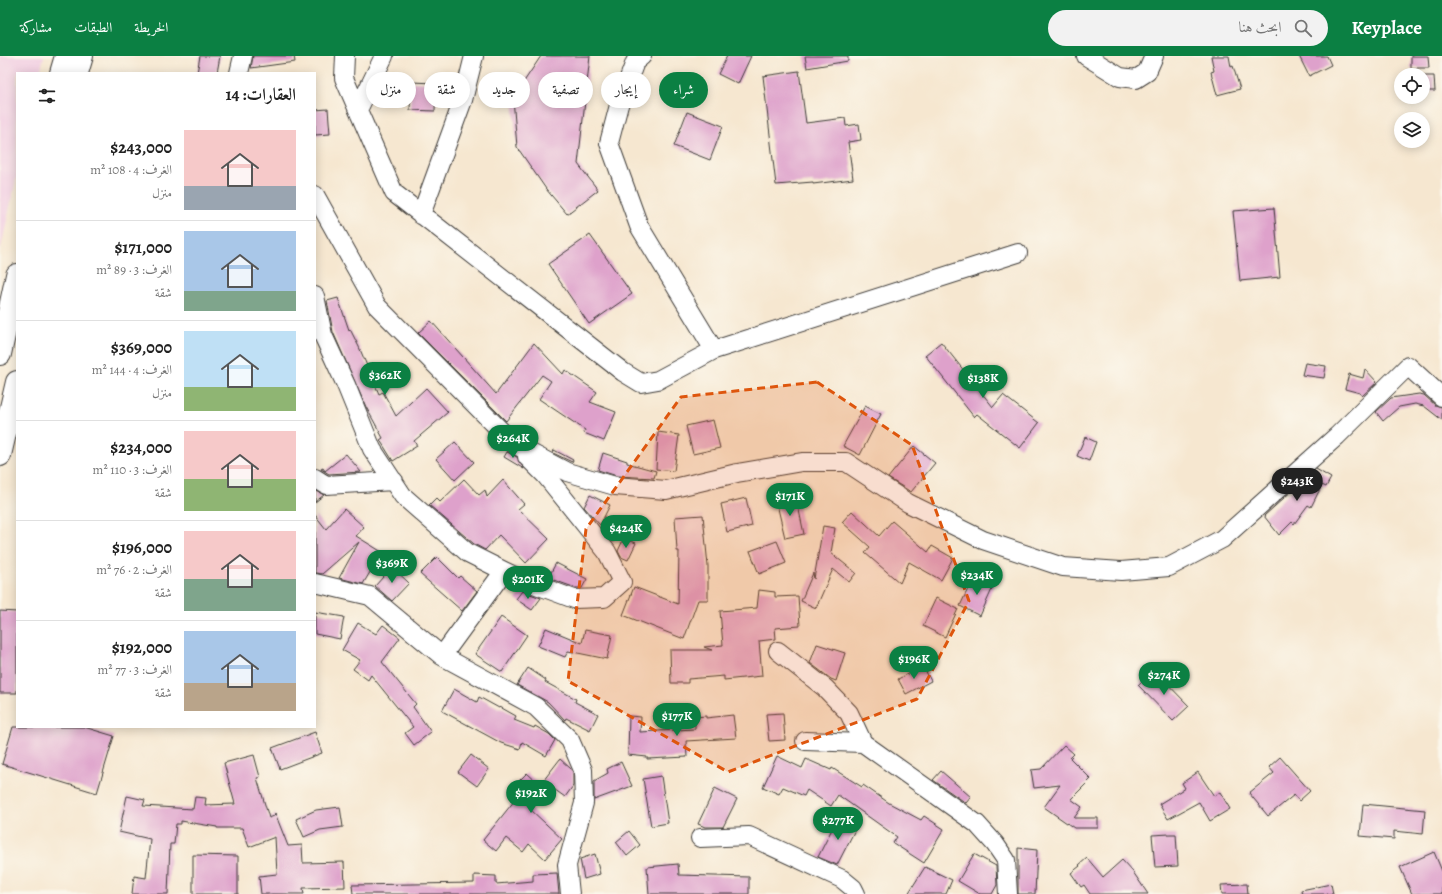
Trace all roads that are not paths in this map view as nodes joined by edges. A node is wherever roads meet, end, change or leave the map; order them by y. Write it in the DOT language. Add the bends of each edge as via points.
graph roads {
  1 [pos="66,56"];
  2 [pos="82,56"];
  3 [pos="345,56"];
  4 [pos="384,56"];
  5 [pos="474,56"];
  6 [pos="642,56"];
  7 [pos="1086,56"];
  8 [pos="1154,56"];
  9 [pos="61,72"];
  10 [pos="77,72"];
  11 [pos="358,110"];
  12 [pos="316,197"];
  13 [pos="421,215"];
  14 [pos="1018,253"];
  15 [pos="16,280"];
  16 [pos="316,301"];
  17 [pos="714,350"];
  18 [pos="0,354"];
  19 [pos="0,366"];
  20 [pos="16,373"];
  21 [pos="16,386"];
  22 [pos="1442,396"];
  23 [pos="514,444"];
  24 [pos="0,455"];
  25 [pos="316,479"];
  26 [pos="394,481"];
  27 [pos="504,572"];
  28 [pos="316,583"];
  29 [pos="778,651"];
  30 [pos="442,656"];
  31 [pos="805,741"];
  32 [pos="863,743"];
  33 [pos="700,838"];
  34 [pos="570,894"];
  35 [pos="856,894"];
  36 [pos="1008,894"];
  1 -- 9 [label="highway"];
  2 -- 10 [label="highway"];
  3 -- 11 [label="street" via="344,78"];
  4 -- 11 [label="street"];
  5 -- 13 [label="street" via="463,100"];
  6 -- 17 [label="street" via="635,62 621,98 610,142 639,226"];
  7 -- 8 [label="street" via="1120,77 1136,79 1147,72"];
  11 -- 13 [label="street" via="394,194"];
  12 -- 23 [label="street" via="377,306"];
  13 -- 17 [label="street" via="622,372 641,383 658,380"];
  14 -- 17 [label="street"];
  15 -- 18 [label="highway"];
  16 -- 26 [label="street" via="323,335 372,449"];
  19 -- 20 [label="highway"];
  21 -- 24 [label="highway"];
  22 -- 23 [label="street" via="1408,366 1337,436 1222,539 1170,567 1121,570 1063,567 983,540 908,503 846,462 795,463 737,473 666,490 615,486 567,472"];
  23 -- 27 [label="street" via="546,476 607,552 622,582 604,598 574,599"];
  25 -- 26 [label="street" via="326,485"];
  26 -- 27 [label="street" via="403,496 468,553"];
  27 -- 30 [label="street"];
  28 -- 30 [label="street" via="370,596"];
  29 -- 32 [label="street" via="825,688 849,713"];
  30 -- 34 [label="street" via="536,708 570,740 583,770 584,803 567,865"];
  31 -- 32 [label="street"];
  32 -- 36 [label="street" via="977,824 996,844 1006,860"];
  33 -- 35 [label="street" via="749,836 842,879"];
}
